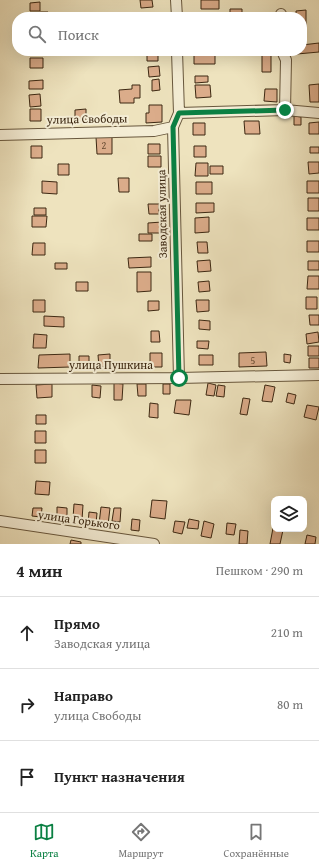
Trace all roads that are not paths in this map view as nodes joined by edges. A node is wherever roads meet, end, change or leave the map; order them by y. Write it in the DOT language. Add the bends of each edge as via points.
graph roads {
  1 [pos="176,0"];
  2 [pos="177,12"];
  3 [pos="177,56"];
  4 [pos="284,56"];
  5 [pos="285,110"];
  6 [pos="319,112"];
  7 [pos="179,113"];
  8 [pos="173,127"];
  9 [pos="0,135"];
  10 [pos="319,375"];
  11 [pos="179,378"];
  12 [pos="0,379"];
  13 [pos="0,521"];
  14 [pos="154,544"];
  1 -- 2 [label="street"];
  3 -- 7 [label="street, Заводская улица"];
  4 -- 5 [label="street"];
  5 -- 6 [label="street"];
  5 -- 7 [label="street"];
  7 -- 8 [label="street, Заводская улица"];
  8 -- 9 [label="street, улица Свободы" via="154,131"];
  8 -- 11 [label="street, Заводская улица"];
  10 -- 11 [label="street, улица Пушкина"];
  11 -- 12 [label="street, улица Пушкина"];
  13 -- 14 [label="street, улица Горького"];
}
